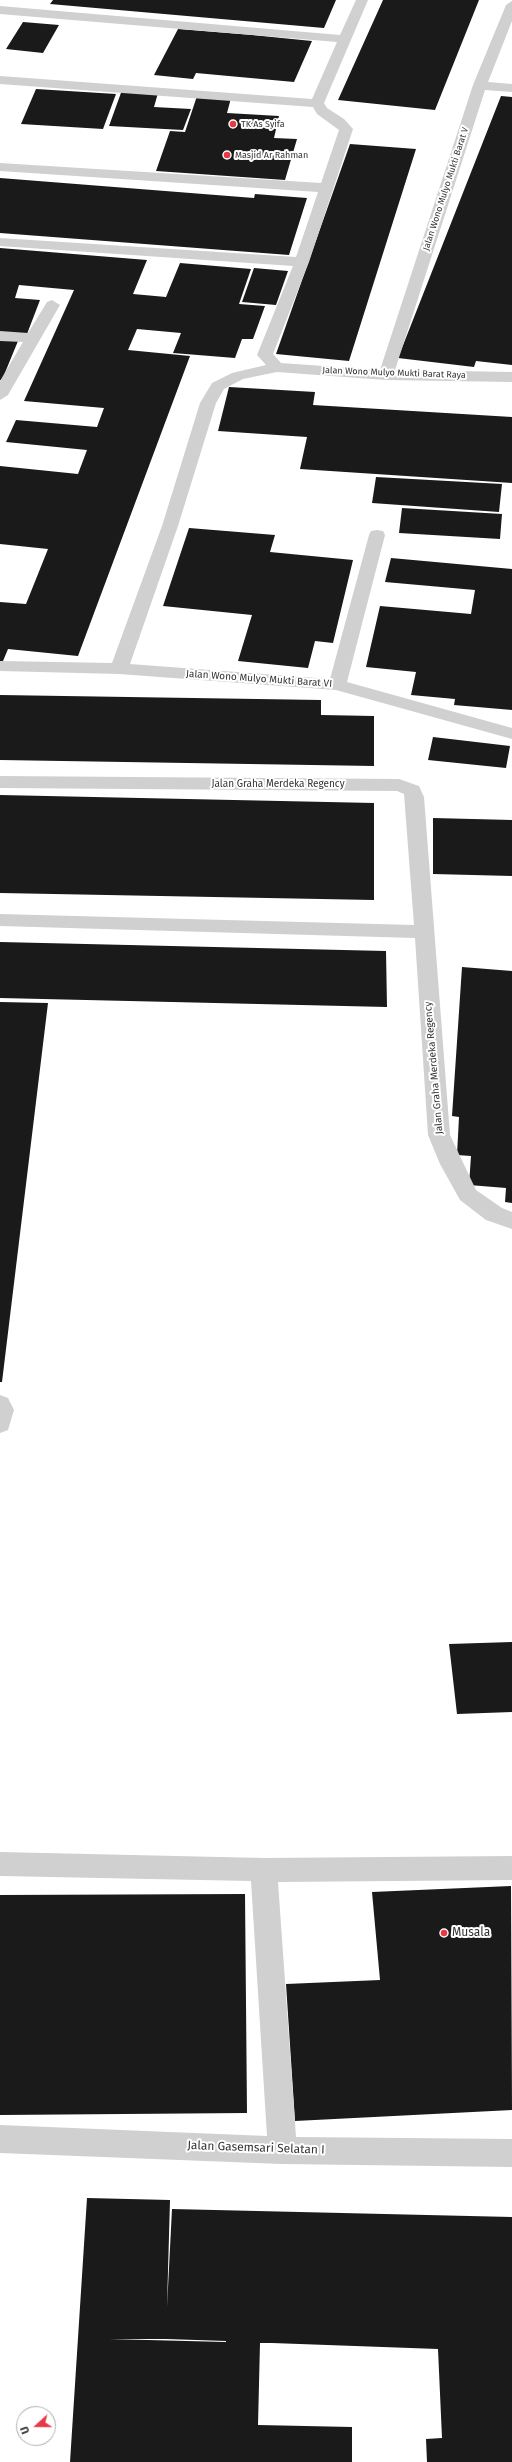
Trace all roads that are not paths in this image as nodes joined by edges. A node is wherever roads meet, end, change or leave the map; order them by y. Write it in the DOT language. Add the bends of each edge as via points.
graph roads {
  1 [pos="362,0"];
  2 [pos="512,5"];
  3 [pos="0,10"];
  4 [pos="345,39"];
  5 [pos="0,80"];
  6 [pos="480,85"];
  7 [pos="512,88"];
  8 [pos="317,103"];
  9 [pos="0,167"];
  10 [pos="325,188"];
  11 [pos="0,242"];
  12 [pos="302,262"];
  13 [pos="52,305"];
  14 [pos="0,336"];
  15 [pos="32,338"];
  16 [pos="277,367"];
  17 [pos="386,375"];
  18 [pos="512,377"];
  19 [pos="0,395"];
  20 [pos="377,535"];
  21 [pos="0,666"];
  22 [pos="119,668"];
  23 [pos="337,685"];
  24 [pos="512,734"];
  25 [pos="0,782"];
  26 [pos="0,920"];
  27 [pos="424,932"];
  28 [pos="512,1221"];
  29 [pos="0,1404"];
  30 [pos="0,1424"];
  31 [pos="0,1864"];
  32 [pos="512,1868"];
  33 [pos="264,1870"];
  34 [pos="0,2139"];
  35 [pos="282,2150"];
  36 [pos="512,2153"];
  1 -- 4 [label="street"];
  2 -- 6 [label="street, Jalan Wono Mulyo Mukti Barat V"];
  3 -- 4 [label="street"];
  4 -- 8 [label="street"];
  5 -- 8 [label="street"];
  6 -- 7 [label="street"];
  6 -- 17 [label="street, Jalan Wono Mulyo Mukti Barat V"];
  8 -- 10 [label="street" via="346,130"];
  9 -- 10 [label="street"];
  10 -- 12 [label="street"];
  11 -- 12 [label="street"];
  12 -- 16 [label="street" via="265,355"];
  13 -- 15 [label="street"];
  14 -- 15 [label="street"];
  15 -- 19 [label="street"];
  16 -- 17 [label="street, Jalan Wono Mulyo Mukti Barat Raya"];
  16 -- 22 [label="street, Jalan Wono Mulyo Mukti Barat Raya" via="238,376 218,386 208,403 170,526"];
  17 -- 18 [label="street, Jalan Wono Mulyo Mukti Barat Raya"];
  20 -- 23 [label="street"];
  21 -- 22 [label="street, Jalan Wono Mulyo Mukti Barat VI"];
  22 -- 23 [label="street, Jalan Wono Mulyo Mukti Barat VI"];
  23 -- 24 [label="street, Jalan Wono Mulyo Mukti Barat VI"];
  25 -- 27 [label="street, Jalan Graha Merdeka Regency" via="408,787 415,797"];
  26 -- 27 [label="street"];
  27 -- 28 [label="street, Jalan Graha Merdeka Regency" via="439,1134 451,1164 468,1195 494,1214"];
  29 -- 30 [label="street"];
  31 -- 33 [label="street"];
  32 -- 33 [label="street"];
  33 -- 35 [label="street"];
  34 -- 35 [label="street, Jalan Gasemsari Selatan I"];
  35 -- 36 [label="street, Jalan Gasemsari Selatan I"];
}
